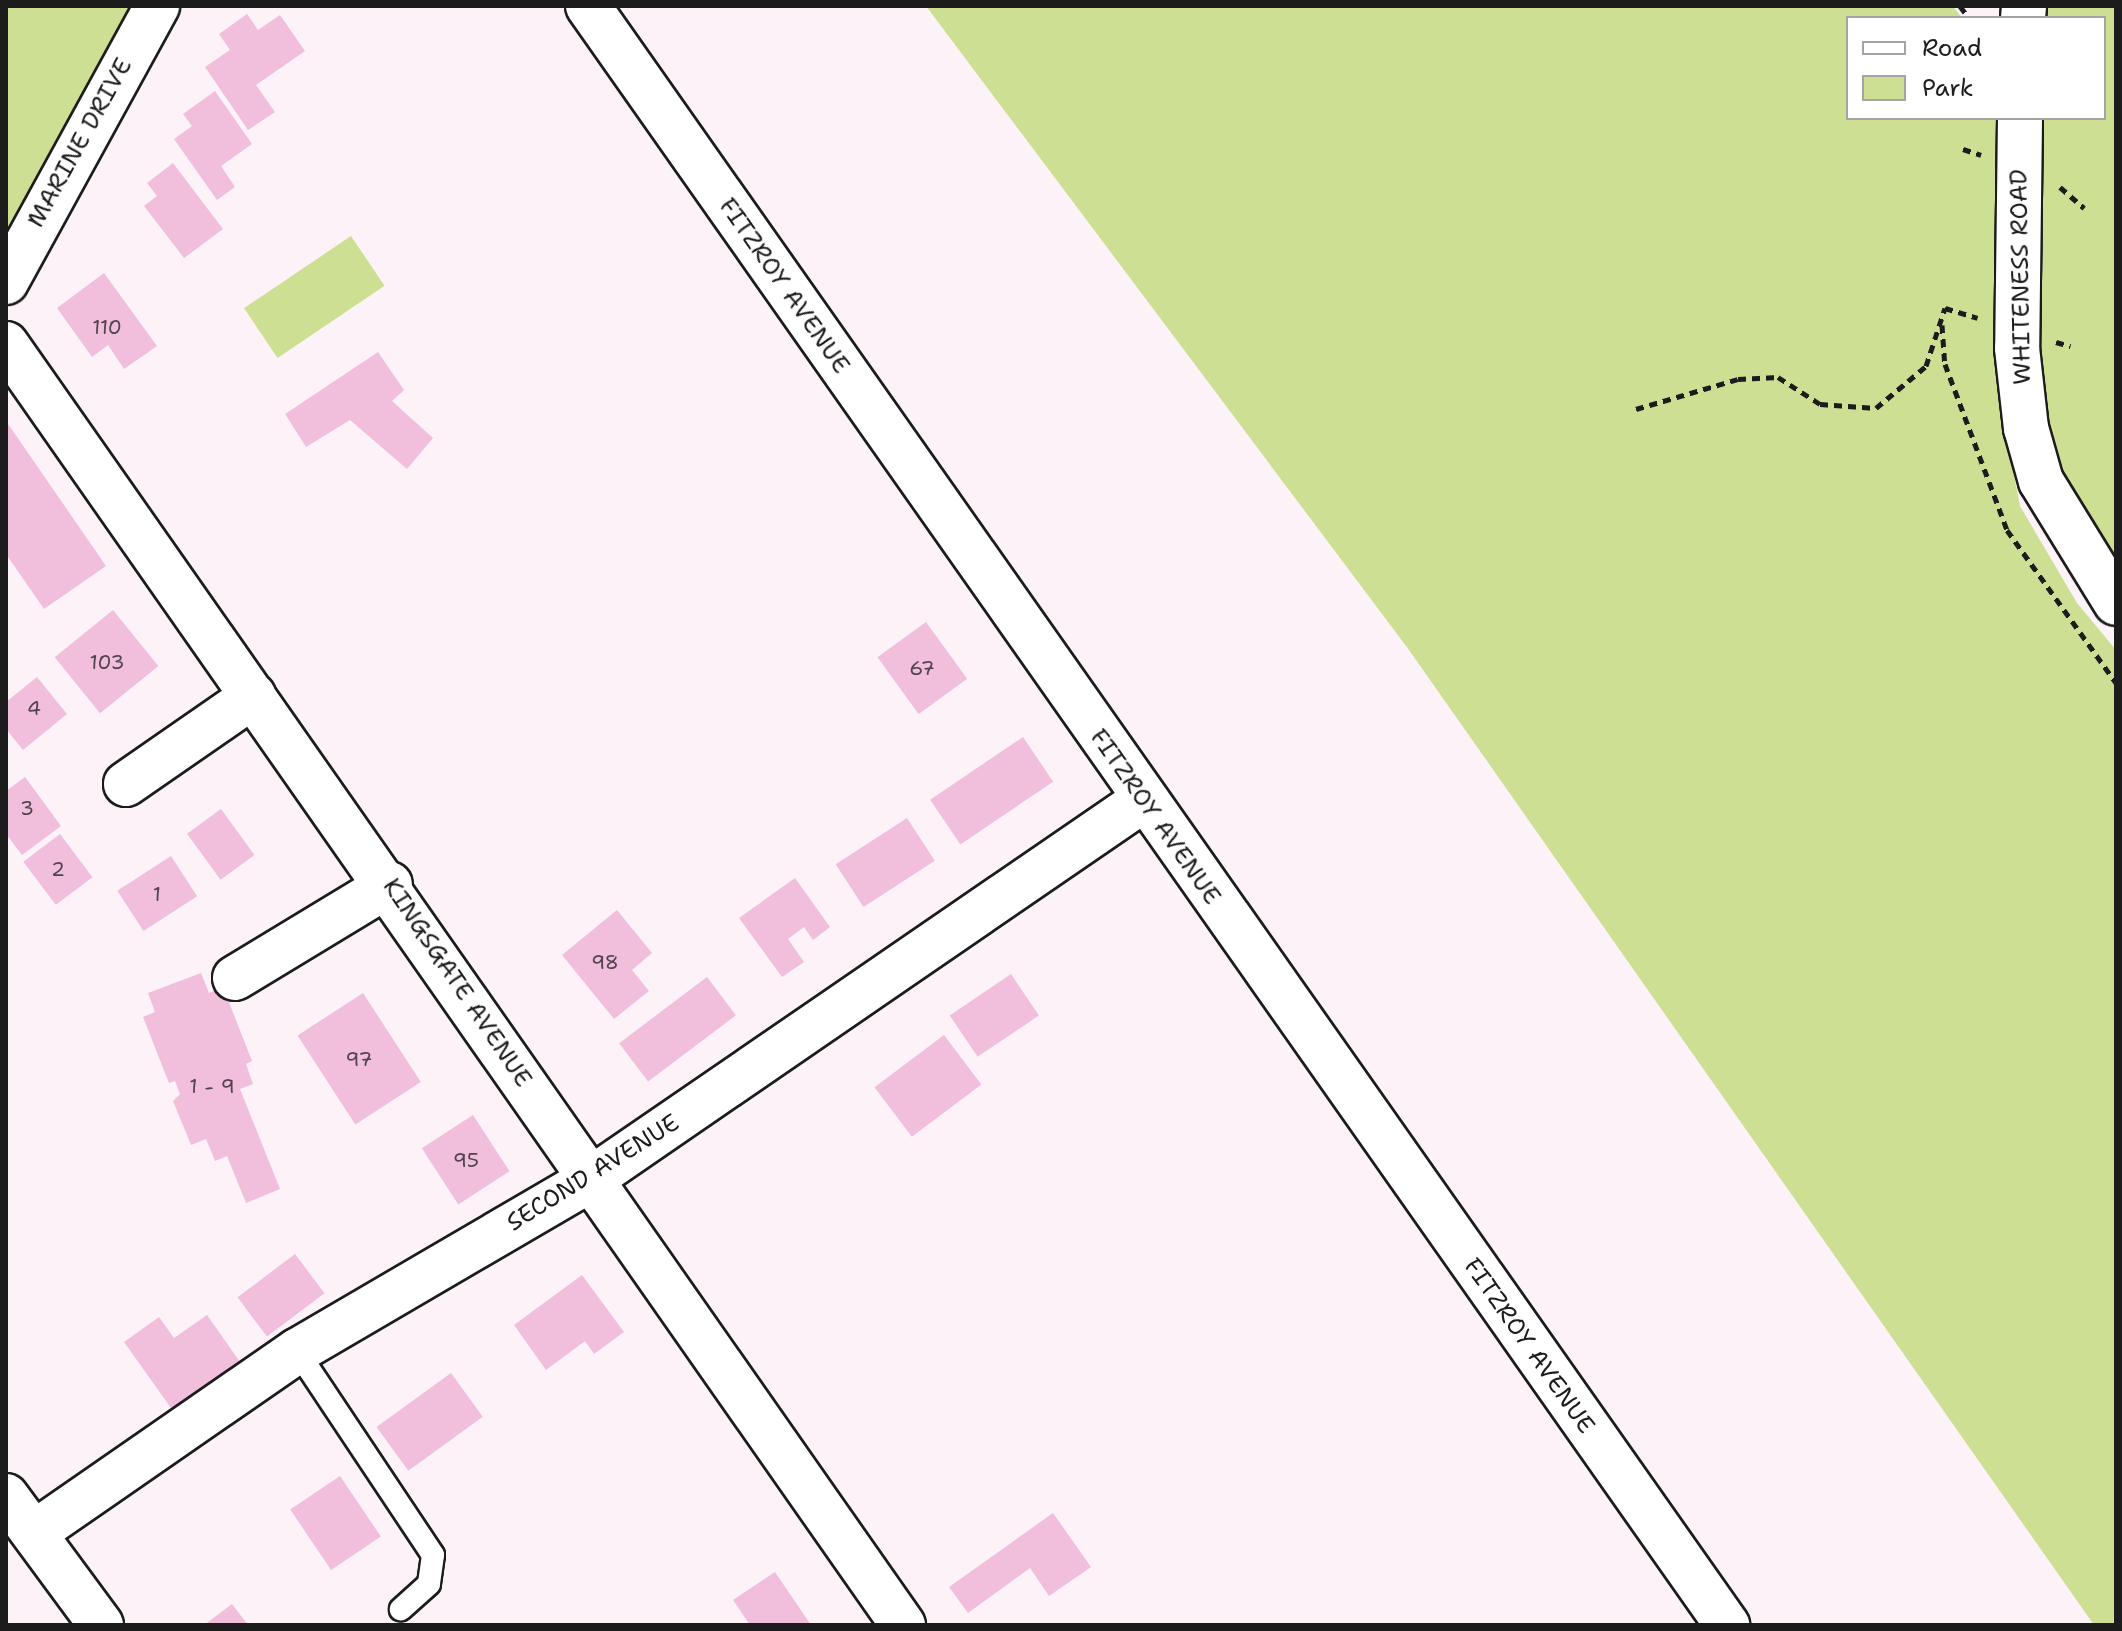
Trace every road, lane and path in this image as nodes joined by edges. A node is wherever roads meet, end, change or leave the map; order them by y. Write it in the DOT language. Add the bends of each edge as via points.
graph roads {
  1 [pos="157,6"];
  2 [pos="588,6"];
  3 [pos="2020,120"];
  4 [pos="6,282"];
  5 [pos="1945,308"];
  6 [pos="6,344"];
  7 [pos="1636,409"];
  8 [pos="2116,603"];
  9 [pos="253,696"];
  10 [pos="119,788"];
  11 [pos="1143,800"];
  12 [pos="390,884"];
  13 [pos="235,978"];
  14 [pos="591,1179"];
  15 [pos="297,1351"];
  16 [pos="6,1496"];
  17 [pos="34,1533"];
  18 [pos="401,1609"];
  19 [pos="101,1625"];
  20 [pos="903,1625"];
  21 [pos="1727,1625"];
  1 -- 4 [label="street, MARINE DRIVE"];
  2 -- 11 [label="street, FITZROY AVENUE"];
  3 -- 8 [label="street, WHITENESS ROAD" via="2016,330 2026,428 2041,481"];
  5 -- 7 [label="path" via="1926,366 1876,408 1820,404 1778,377 1738,379"];
  6 -- 9 [label="street, KINGSGATE AVENUE"];
  9 -- 10 [label="street"];
  9 -- 12 [label="street, KINGSGATE AVENUE"];
  11 -- 14 [label="street, SECOND AVENUE"];
  11 -- 21 [label="street, FITZROY AVENUE"];
  12 -- 13 [label="street"];
  12 -- 14 [label="street, KINGSGATE AVENUE"];
  14 -- 15 [label="street, SECOND AVENUE"];
  14 -- 20 [label="street, KINGSGATE AVENUE"];
  15 -- 17 [label="street, SECOND AVENUE"];
  15 -- 18 [label="lane" via="433,1555 429,1584"];
  16 -- 17 [label="street"];
  17 -- 19 [label="street"];
}
